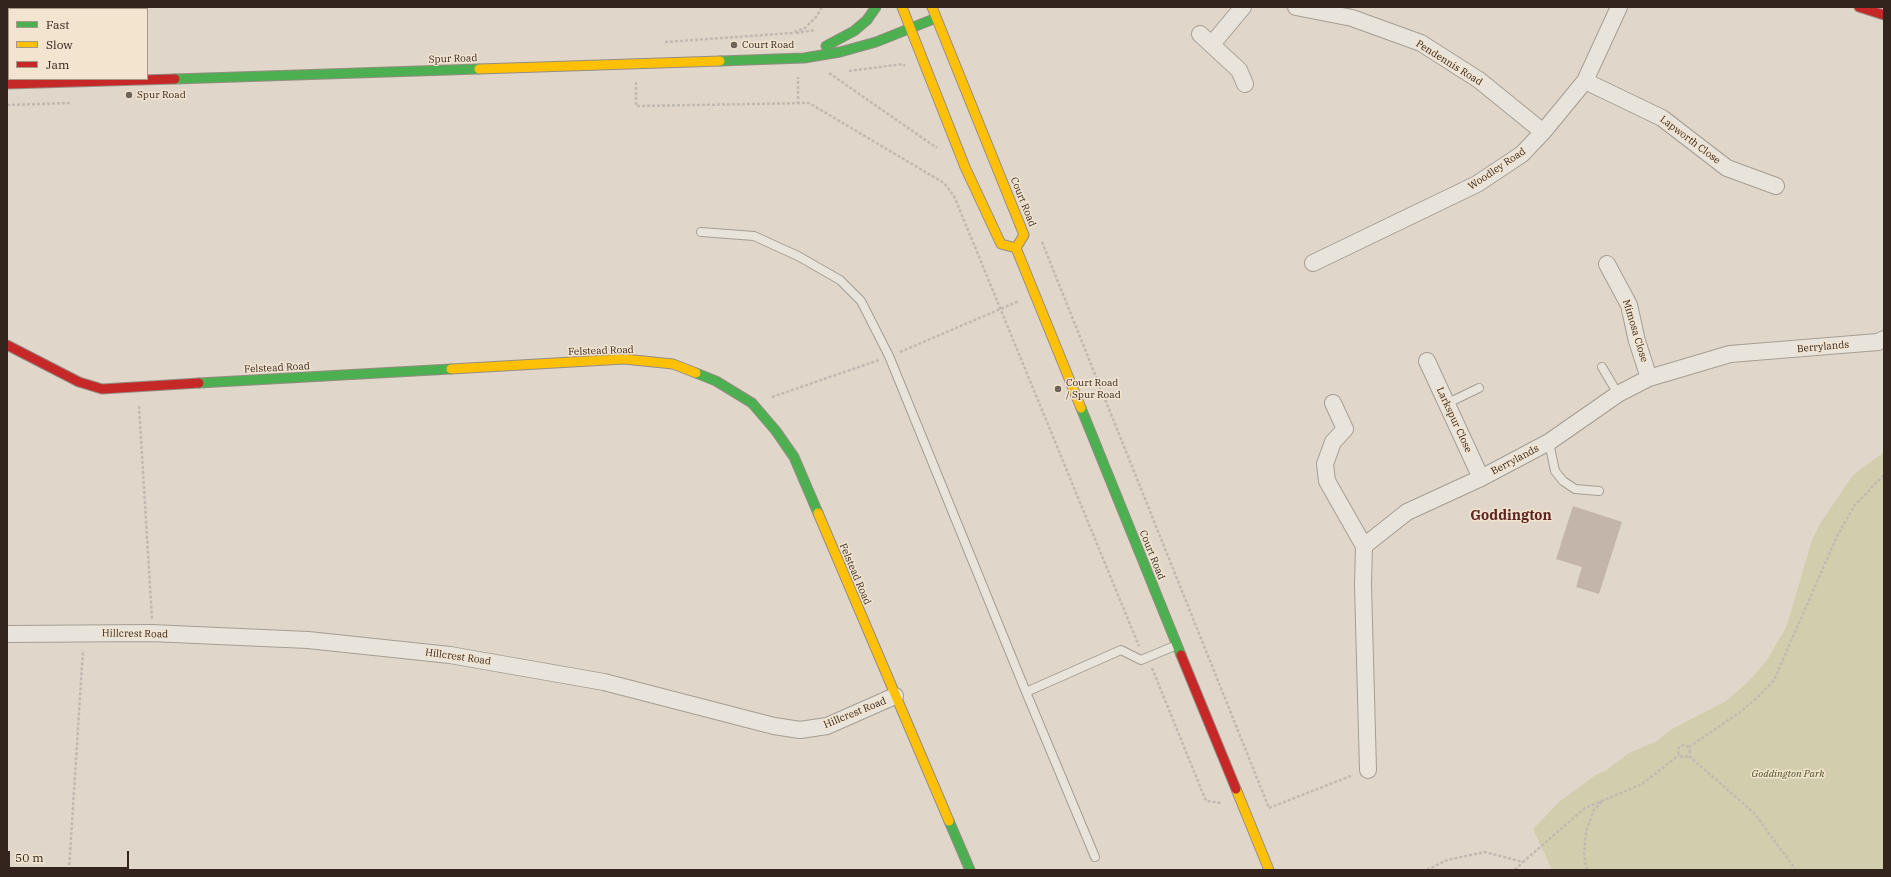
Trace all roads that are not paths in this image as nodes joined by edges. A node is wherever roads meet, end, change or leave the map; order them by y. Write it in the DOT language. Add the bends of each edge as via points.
graph roads {
  1 [pos="876,7"];
  2 [pos="902,7"];
  3 [pos="932,7"];
  4 [pos="1243,7"];
  5 [pos="1296,7"];
  6 [pos="1619,7"];
  7 [pos="1859,7"];
  8 [pos="1884,15"];
  9 [pos="936,18"];
  10 [pos="910,28"];
  11 [pos="804,58"];
  12 [pos="148,79"];
  13 [pos="130,80"];
  14 [pos="1585,81"];
  15 [pos="7,84"];
  16 [pos="1245,84"];
  17 [pos="1543,132"];
  18 [pos="1776,186"];
  19 [pos="701,232"];
  20 [pos="1016,248"];
  21 [pos="1313,263"];
  22 [pos="1607,264"];
  23 [pos="1884,339"];
  24 [pos="7,345"];
  25 [pos="1427,361"];
  26 [pos="1602,367"];
  27 [pos="1649,378"];
  28 [pos="1479,388"];
  29 [pos="1618,394"];
  30 [pos="1333,402"];
  31 [pos="1446,404"];
  32 [pos="1549,442"];
  33 [pos="1481,478"];
  34 [pos="1599,491"];
  35 [pos="1364,546"];
  36 [pos="7,634"];
  37 [pos="1178,645"];
  38 [pos="1026,692"];
  39 [pos="896,696"];
  40 [pos="1368,770"];
  41 [pos="1095,857"];
  42 [pos="970,870"];
  43 [pos="1269,870"];
  1 -- 11 [label="main road" via="867,20 854,31"];
  2 -- 10 [label="main road"];
  3 -- 9 [label="main road, Court Road"];
  4 -- 16 [label="street" via="1206,39 1239,70"];
  5 -- 17 [label="street, Pendennis Road" via="1352,18 1421,43 1478,80"];
  6 -- 14 [label="street, Woodley Road"];
  7 -- 8 [label="main road"];
  9 -- 10 [label="main road, Spur Road"];
  9 -- 20 [label="main road, Court Road" via="1024,235"];
  10 -- 11 [label="main road, Spur Road" via="876,42"];
  10 -- 20 [label="main road" via="965,167 1001,244"];
  11 -- 12 [label="main road, Spur Road"];
  13 -- 15 [label="main road, Spur Road"];
  14 -- 17 [label="street, Woodley Road"];
  14 -- 18 [label="street, Lapworth Close" via="1662,118 1726,168"];
  17 -- 21 [label="street, Woodley Road" via="1522,154 1477,184"];
  19 -- 38 [label="lane" via="754,236 798,256 840,280 862,301 888,356"];
  20 -- 37 [label="main road, Court Road"];
  22 -- 27 [label="street, Mimosa Close" via="1629,305"];
  23 -- 27 [label="street, Berrylands" via="1878,342 1730,354"];
  24 -- 39 [label="main road, Felstead Road" via="79,382 102,389 624,359 673,364 716,381 752,403 776,431 794,458"];
  25 -- 31 [label="street, Larkspur Close"];
  26 -- 29 [label="lane"];
  27 -- 29 [label="street, Berrylands"];
  28 -- 31 [label="lane"];
  29 -- 32 [label="street, Berrylands"];
  30 -- 35 [label="street" via="1345,429 1334,442 1325,464 1327,480"];
  31 -- 33 [label="street, Larkspur Close"];
  32 -- 33 [label="street, Berrylands"];
  32 -- 34 [label="lane" via="1555,471 1563,482 1575,489"];
  33 -- 35 [label="street, Berrylands" via="1407,512"];
  35 -- 40 [label="street" via="1362,584"];
  36 -- 39 [label="street, Hillcrest Road" via="151,633 308,640 450,655 604,682 774,726 800,730 827,726"];
  37 -- 38 [label="lane" via="1141,660 1121,650"];
  37 -- 43 [label="main road, Court Road"];
  38 -- 41 [label="lane"];
  39 -- 42 [label="main road, Felstead Road"];
}
